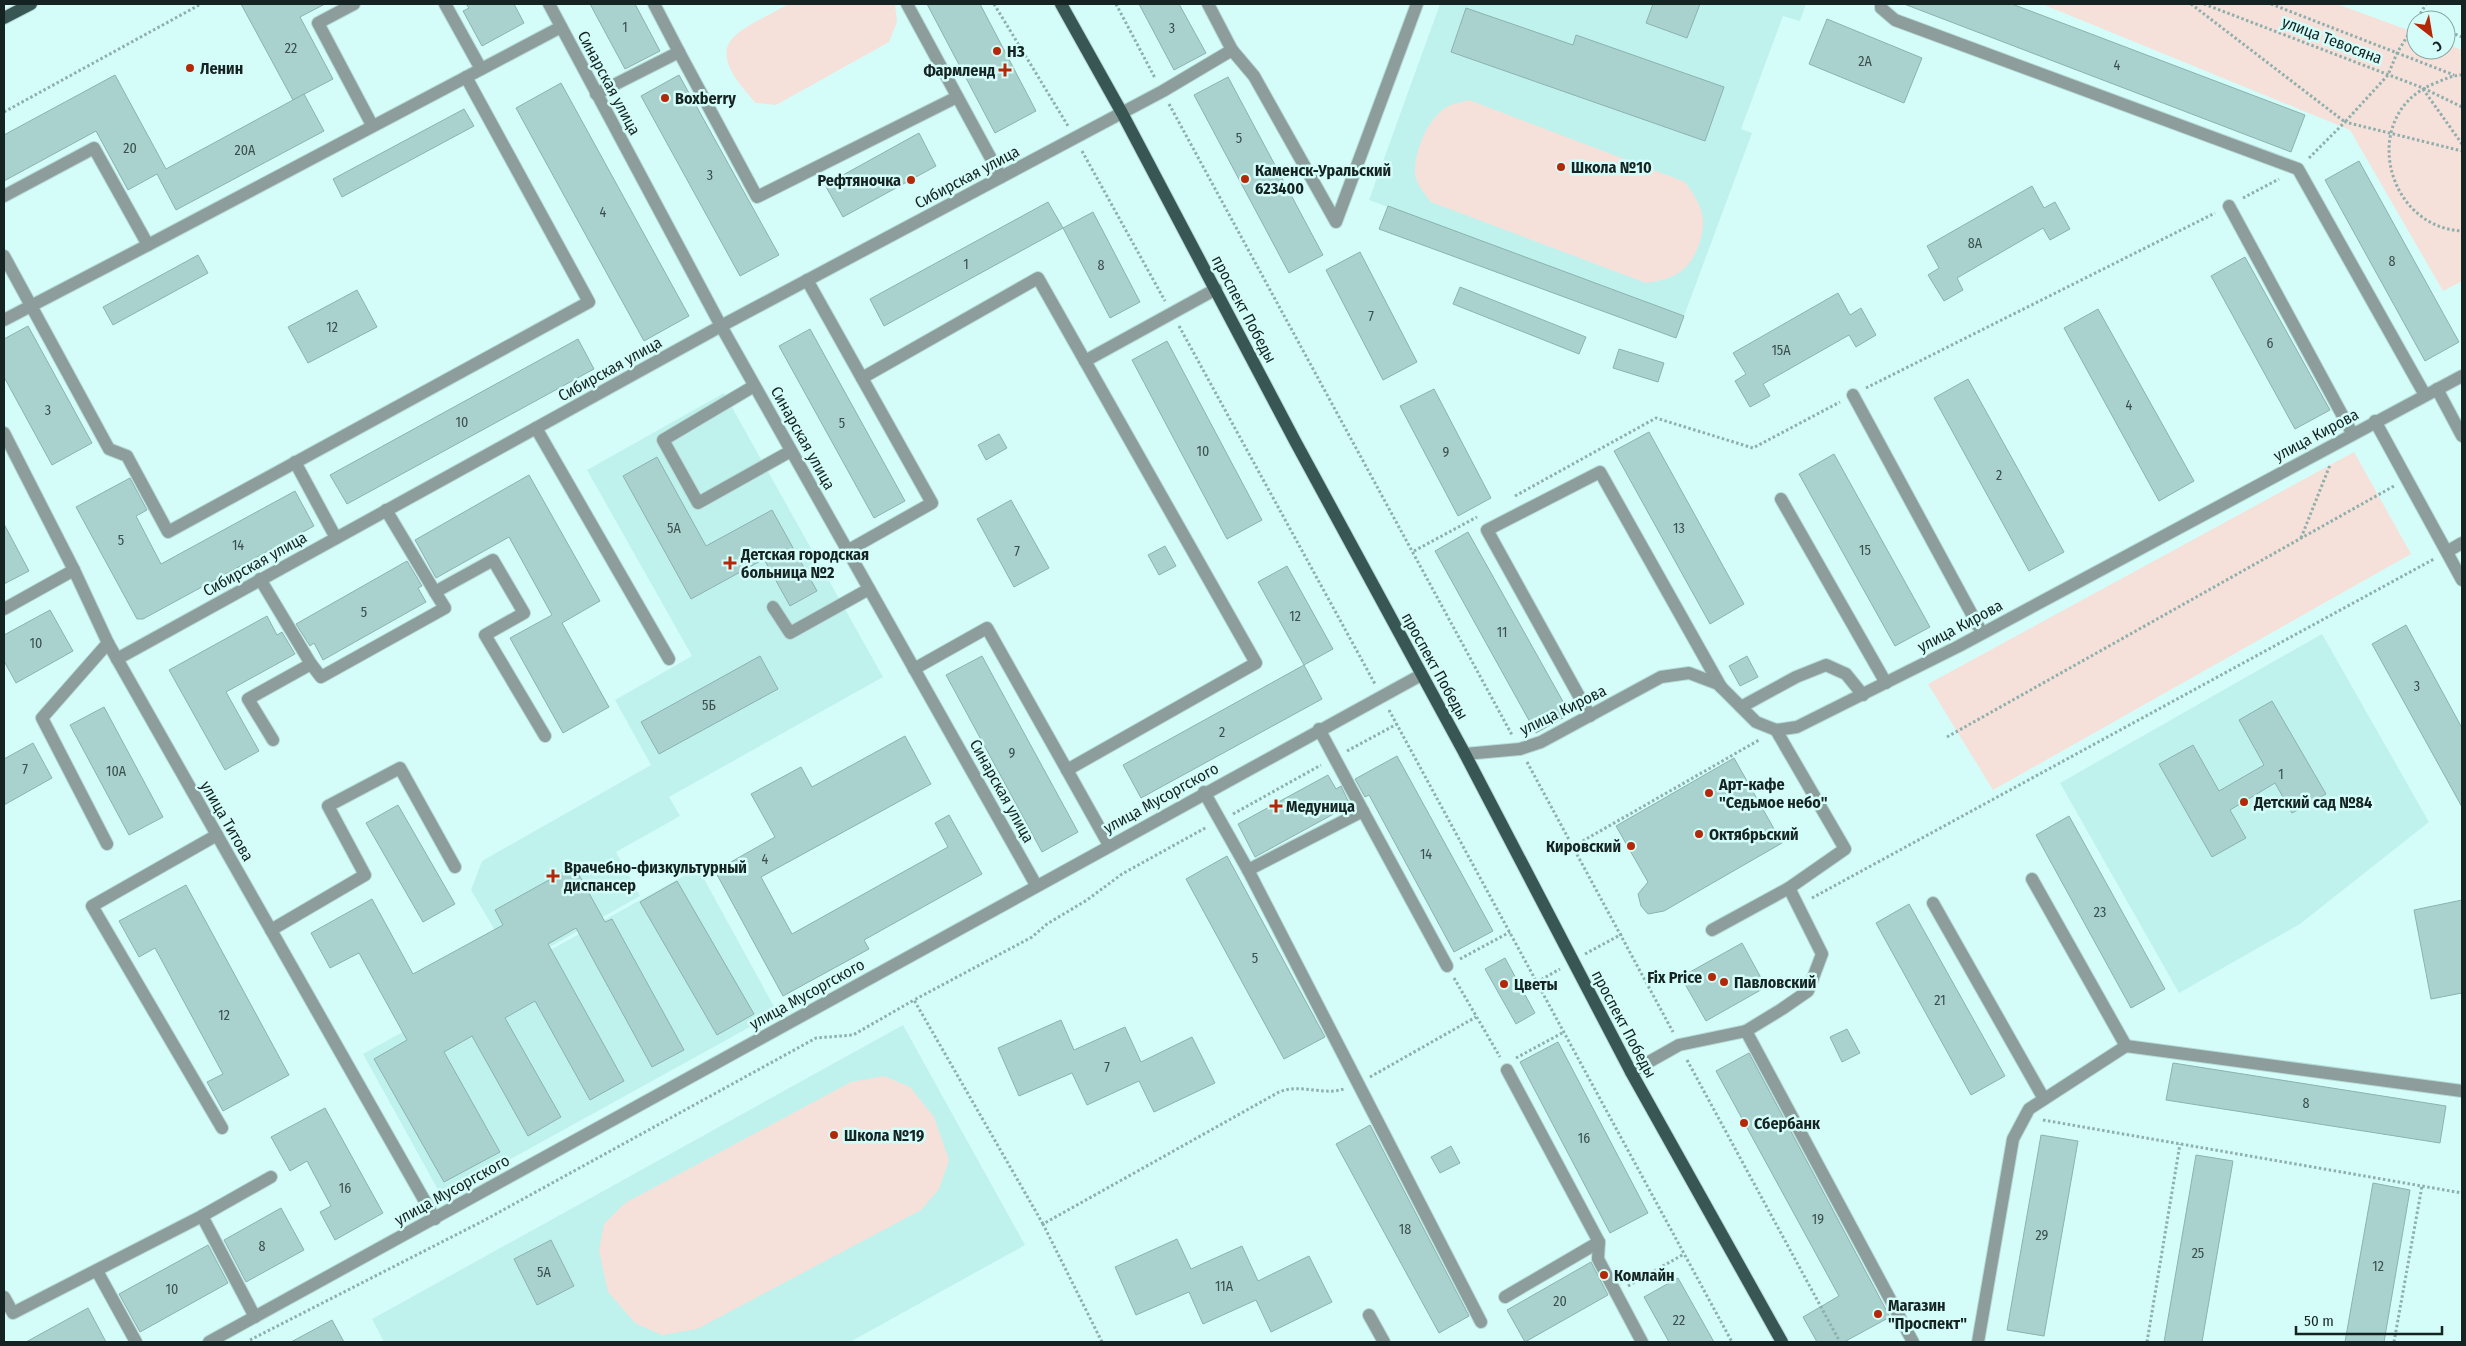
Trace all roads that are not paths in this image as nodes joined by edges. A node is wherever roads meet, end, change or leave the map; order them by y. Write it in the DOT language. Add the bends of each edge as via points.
graph roads {
  1 [pos="31,4"];
  2 [pos="354,4"];
  3 [pos="445,4"];
  4 [pos="549,4"];
  5 [pos="654,4"];
  6 [pos="907,4"];
  7 [pos="1061,4"];
  8 [pos="1208,4"];
  9 [pos="1417,4"];
  10 [pos="1881,4"];
  11 [pos="4,18"];
  12 [pos="561,27"];
  13 [pos="1232,50"];
  14 [pos="679,52"];
  15 [pos="481,69"];
  16 [pos="466,77"];
  17 [pos="596,94"];
  18 [pos="957,96"];
  19 [pos="1122,113"];
  20 [pos="372,125"];
  21 [pos="1001,178"];
  22 [pos="4,196"];
  23 [pos="2229,206"];
  24 [pos="148,245"];
  25 [pos="4,256"];
  26 [pos="808,280"];
  27 [pos="1216,289"];
  28 [pos="31,306"];
  29 [pos="4,320"];
  30 [pos="721,326"];
  31 [pos="1085,361"];
  32 [pos="2462,376"];
  33 [pos="862,378"];
  34 [pos="754,386"];
  35 [pos="2431,392"];
  36 [pos="1853,395"];
  37 [pos="2375,422"];
  38 [pos="536,428"];
  39 [pos="4,433"];
  40 [pos="2462,436"];
  41 [pos="2347,437"];
  42 [pos="791,451"];
  43 [pos="295,462"];
  44 [pos="1781,499"];
  45 [pos="386,510"];
  46 [pos="336,538"];
  47 [pos="2462,543"];
  48 [pos="847,551"];
  49 [pos="2448,551"];
  50 [pos="74,570"];
  51 [pos="260,579"];
  52 [pos="2462,580"];
  53 [pos="869,589"];
  54 [pos="435,592"];
  55 [pos="773,607"];
  56 [pos="4,609"];
  57 [pos="1982,633"];
  58 [pos="108,643"];
  59 [pos="117,658"];
  60 [pos="670,659"];
  61 [pos="311,664"];
  62 [pos="914,669"];
  63 [pos="1421,675"];
  64 [pos="1886,683"];
  65 [pos="1722,688"];
  66 [pos="1862,695"];
  67 [pos="1740,707"];
  68 [pos="1590,716"];
  69 [pos="1320,729"];
  70 [pos="1776,730"];
  71 [pos="545,736"];
  72 [pos="273,740"];
  73 [pos="1465,754"];
  74 [pos="1067,770"];
  75 [pos="1204,792"];
  76 [pos="1363,811"];
  77 [pos="217,835"];
  78 [pos="108,844"];
  79 [pos="1109,845"];
  80 [pos="455,866"];
  81 [pos="1248,870"];
  82 [pos="2032,880"];
  83 [pos="1036,885"];
  84 [pos="1789,888"];
  85 [pos="1933,903"];
  86 [pos="271,930"];
  87 [pos="1712,930"];
  88 [pos="1447,966"];
  89 [pos="1746,1031"];
  90 [pos="2126,1046"];
  91 [pos="1506,1068"];
  92 [pos="1631,1072"];
  93 [pos="2462,1091"];
  94 [pos="2044,1099"];
  95 [pos="222,1128"];
  96 [pos="271,1177"];
  97 [pos="202,1216"];
  98 [pos="435,1218"];
  99 [pos="1599,1242"];
  100 [pos="97,1271"];
  101 [pos="4,1297"];
  102 [pos="1505,1297"];
  103 [pos="1369,1315"];
  104 [pos="255,1317"];
  105 [pos="1481,1322"];
  106 [pos="136,1342"];
  107 [pos="209,1342"];
  108 [pos="1384,1342"];
  109 [pos="1642,1342"];
  110 [pos="1782,1342"];
  111 [pos="1913,1342"];
  112 [pos="1978,1342"];
  1 -- 11 [label="main road"];
  2 -- 20 [label="street" via="318,23"];
  3 -- 15 [label="street"];
  4 -- 12 [label="street, Синарская улица"];
  5 -- 14 [label="street"];
  6 -- 18 [label="street"];
  7 -- 19 [label="main road, проспект Победы"];
  8 -- 13 [label="street"];
  9 -- 13 [label="street" via="1336,222 1254,76"];
  10 -- 35 [label="street" via="1895,20 2298,169"];
  12 -- 15 [label="street"];
  12 -- 17 [label="street, Синарская улица"];
  13 -- 19 [label="street, Сибирская улица"];
  14 -- 17 [label="street"];
  14 -- 18 [label="street" via="757,197"];
  15 -- 16 [label="street"];
  16 -- 20 [label="street"];
  16 -- 43 [label="street" via="589,302"];
  17 -- 30 [label="street, Синарская улица"];
  18 -- 21 [label="street"];
  19 -- 21 [label="street, Сибирская улица"];
  19 -- 27 [label="main road, проспект Победы"];
  20 -- 24 [label="street"];
  21 -- 26 [label="street, Сибирская улица"];
  22 -- 24 [label="street" via="94,148"];
  23 -- 41 [label="street"];
  24 -- 28 [label="street"];
  25 -- 28 [label="street"];
  26 -- 30 [label="street, Сибирская улица"];
  26 -- 33 [label="street"];
  27 -- 31 [label="street"];
  27 -- 63 [label="main road, проспект Победы"];
  28 -- 29 [label="street"];
  28 -- 43 [label="street" via="109,449 127,456 168,532"];
  30 -- 34 [label="street, Синарская улица"];
  30 -- 38 [label="street, Сибирская улица"];
  31 -- 33 [label="street" via="1038,278"];
  31 -- 74 [label="street" via="1256,663"];
  32 -- 35 [label="street, улица Кирова"];
  33 -- 48 [label="street" via="932,503"];
  34 -- 42 [label="street, Синарская улица"];
  34 -- 42 [label="street" via="663,440 698,503"];
  35 -- 37 [label="street, улица Кирова"];
  35 -- 40 [label="street"];
  36 -- 57 [label="street"];
  37 -- 41 [label="street, улица Кирова"];
  37 -- 49 [label="street"];
  38 -- 45 [label="street, Сибирская улица"];
  38 -- 60 [label="street"];
  39 -- 50 [label="street, улица Титова"];
  41 -- 57 [label="street, улица Кирова"];
  42 -- 48 [label="street, Синарская улица"];
  43 -- 46 [label="street"];
  44 -- 64 [label="street"];
  45 -- 46 [label="street, Сибирская улица"];
  45 -- 54 [label="street"];
  46 -- 51 [label="street, Сибирская улица"];
  47 -- 49 [label="street"];
  48 -- 53 [label="street, Синарская улица"];
  49 -- 52 [label="street"];
  50 -- 56 [label="street"];
  50 -- 58 [label="street, улица Титова"];
  51 -- 59 [label="street, Сибирская улица"];
  51 -- 61 [label="street"];
  53 -- 55 [label="street" via="790,633"];
  53 -- 62 [label="street, Синарская улица"];
  54 -- 61 [label="street" via="445,608 321,677"];
  54 -- 71 [label="street" via="493,560 524,613 486,635"];
  57 -- 64 [label="street, улица Кирова"];
  58 -- 59 [label="street, улица Титова"];
  58 -- 78 [label="street" via="42,718"];
  59 -- 77 [label="street, улица Титова"];
  61 -- 72 [label="street" via="248,699"];
  62 -- 74 [label="street" via="987,628"];
  62 -- 83 [label="street, Синарская улица"];
  63 -- 69 [label="street, улица Мусоргского"];
  63 -- 73 [label="main road, проспект Победы"];
  64 -- 66 [label="street, улица Кирова"];
  65 -- 67 [label="street, улица Кирова"];
  65 -- 68 [label="street, улица Кирова" via="1689,673 1661,677"];
  65 -- 68 [label="street" via="1600,472 1487,530"];
  66 -- 67 [label="street" via="1846,674 1826,665"];
  66 -- 70 [label="street, улица Кирова" via="1798,727"];
  67 -- 70 [label="street, улица Кирова" via="1756,722"];
  68 -- 73 [label="street, улица Кирова" via="1541,742 1520,749"];
  69 -- 75 [label="street, улица Мусоргского"];
  69 -- 76 [label="street"];
  70 -- 84 [label="street" via="1844,849"];
  73 -- 92 [label="main road, проспект Победы"];
  74 -- 79 [label="street"];
  75 -- 79 [label="street, улица Мусоргского"];
  75 -- 81 [label="street"];
  76 -- 81 [label="street"];
  76 -- 88 [label="street"];
  77 -- 86 [label="street, улица Титова"];
  77 -- 95 [label="street" via="92,906"];
  79 -- 83 [label="street, улица Мусоргского"];
  80 -- 86 [label="street" via="400,768 328,806 365,875"];
  81 -- 105 [label="street"];
  82 -- 90 [label="street"];
  83 -- 98 [label="street, улица Мусоргского"];
  84 -- 87 [label="street"];
  84 -- 89 [label="street" via="1822,954 1808,991"];
  85 -- 94 [label="street"];
  86 -- 98 [label="street, улица Титова"];
  89 -- 92 [label="street" via="1679,1045"];
  89 -- 111 [label="street"];
  90 -- 93 [label="street"];
  90 -- 94 [label="street"];
  91 -- 99 [label="street"];
  92 -- 110 [label="main road, проспект Победы"];
  94 -- 112 [label="street" via="2028,1109 2013,1139"];
  96 -- 97 [label="street"];
  97 -- 100 [label="street"];
  97 -- 104 [label="street"];
  98 -- 104 [label="street, улица Мусоргского"];
  99 -- 102 [label="street"];
  99 -- 109 [label="street" via="1598,1259"];
  100 -- 101 [label="street" via="13,1313"];
  100 -- 106 [label="street"];
  103 -- 108 [label="street"];
  104 -- 107 [label="street, улица Мусоргского"];
}
